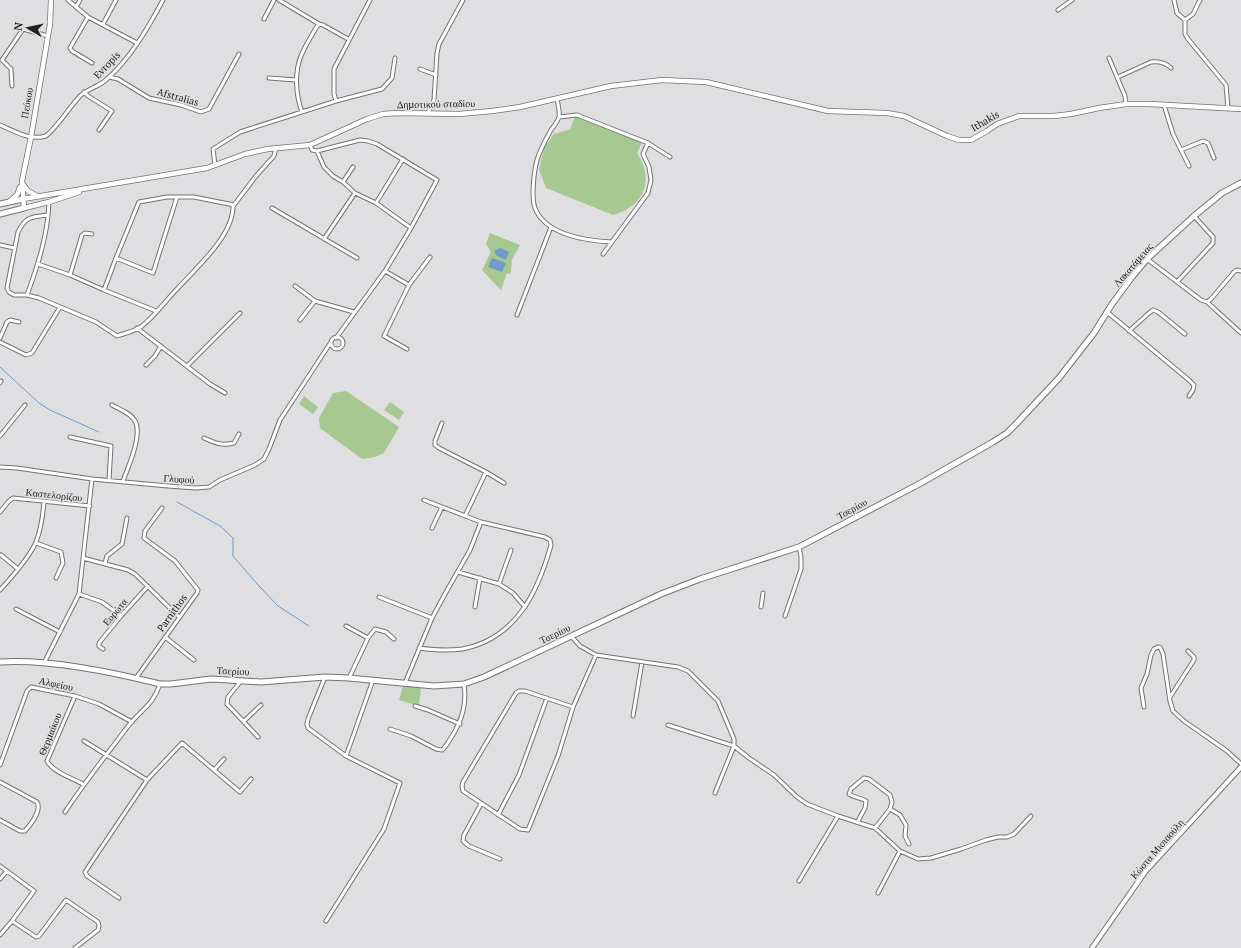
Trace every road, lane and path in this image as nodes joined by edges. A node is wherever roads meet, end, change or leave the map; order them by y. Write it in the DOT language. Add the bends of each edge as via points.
graph roads {
  1 [pos="51,0"];
  2 [pos="68,0"];
  3 [pos="80,0"];
  4 [pos="116,0"];
  5 [pos="163,0"];
  6 [pos="274,0"];
  7 [pos="279,0"];
  8 [pos="370,0"];
  9 [pos="463,0"];
  10 [pos="1072,0"];
  11 [pos="1174,0"];
  12 [pos="1200,0"];
  13 [pos="76,7"];
  14 [pos="1058,10"];
  15 [pos="88,17"];
  16 [pos="264,19"];
  17 [pos="1185,20"];
  18 [pos="103,24"];
  19 [pos="319,24"];
  20 [pos="48,36"];
  21 [pos="348,40"];
  22 [pos="137,42"];
  23 [pos="239,54"];
  24 [pos="395,58"];
  25 [pos="1109,58"];
  26 [pos="92,63"];
  27 [pos="1171,68"];
  28 [pos="420,69"];
  29 [pos="436,75"];
  30 [pos="109,77"];
  31 [pos="1118,77"];
  32 [pos="269,78"];
  33 [pos="296,80"];
  34 [pos="12,86"];
  35 [pos="84,92"];
  36 [pos="557,99"];
  37 [pos="336,101"];
  38 [pos="791,101"];
  39 [pos="1126,104"];
  40 [pos="1164,105"];
  41 [pos="1228,108"];
  42 [pos="1241,109"];
  43 [pos="302,112"];
  44 [pos="428,113"];
  45 [pos="559,116"];
  46 [pos="0,125"];
  47 [pos="99,130"];
  48 [pos="31,137"];
  49 [pos="648,143"];
  50 [pos="310,145"];
  51 [pos="276,148"];
  52 [pos="1181,150"];
  53 [pos="318,151"];
  54 [pos="670,157"];
  55 [pos="1214,158"];
  56 [pos="403,159"];
  57 [pos="215,164"];
  58 [pos="1190,166"];
  59 [pos="353,167"];
  60 [pos="22,181"];
  61 [pos="343,182"];
  62 [pos="1241,183"];
  63 [pos="88,188"];
  64 [pos="355,193"];
  65 [pos="37,196"];
  66 [pos="177,197"];
  67 [pos="23,199"];
  68 [pos="49,202"];
  69 [pos="6,203"];
  70 [pos="376,203"];
  71 [pos="0,204"];
  72 [pos="233,205"];
  73 [pos="24,208"];
  74 [pos="272,208"];
  75 [pos="0,214"];
  76 [pos="48,215"];
  77 [pos="1194,216"];
  78 [pos="551,227"];
  79 [pos="411,228"];
  80 [pos="92,234"];
  81 [pos="324,239"];
  82 [pos="612,242"];
  83 [pos="0,245"];
  84 [pos="14,248"];
  85 [pos="603,254"];
  86 [pos="430,257"];
  87 [pos="116,258"];
  88 [pos="357,258"];
  89 [pos="1147,259"];
  90 [pos="38,264"];
  91 [pos="385,270"];
  92 [pos="1241,271"];
  93 [pos="70,275"];
  94 [pos="1177,282"];
  95 [pos="409,285"];
  96 [pos="295,286"];
  97 [pos="104,290"];
  98 [pos="28,295"];
  99 [pos="315,301"];
  100 [pos="1207,302"];
  101 [pos="60,308"];
  102 [pos="156,311"];
  103 [pos="354,312"];
  104 [pos="1107,312"];
  105 [pos="240,313"];
  106 [pos="517,315"];
  107 [pos="300,320"];
  108 [pos="19,322"];
  109 [pos="137,328"];
  110 [pos="1129,331"];
  111 [pos="1240,331"];
  112 [pos="1185,334"];
  113 [pos="0,338"];
  114 [pos="336,338"];
  115 [pos="0,342"];
  116 [pos="332,342"];
  117 [pos="161,346"];
  118 [pos="407,349"];
  119 [pos="146,365"];
  120 [pos="187,366"];
  121 [pos="1059,378"];
  122 [pos="225,393"];
  123 [pos="1189,396"];
  124 [pos="25,405"];
  125 [pos="112,405"];
  126 [pos="442,423"];
  127 [pos="239,434"];
  128 [pos="0,436"];
  129 [pos="70,437"];
  130 [pos="204,438"];
  131 [pos="0,468"];
  132 [pos="486,472"];
  133 [pos="92,479"];
  134 [pos="109,480"];
  135 [pos="123,482"];
  136 [pos="504,483"];
  137 [pos="424,500"];
  138 [pos="44,501"];
  139 [pos="90,506"];
  140 [pos="442,507"];
  141 [pos="162,508"];
  142 [pos="0,512"];
  143 [pos="465,516"];
  144 [pos="127,518"];
  145 [pos="481,522"];
  146 [pos="432,528"];
  147 [pos="36,542"];
  148 [pos="799,547"];
  149 [pos="511,550"];
  150 [pos="1,555"];
  151 [pos="83,558"];
  152 [pos="105,563"];
  153 [pos="18,569"];
  154 [pos="458,572"];
  155 [pos="56,578"];
  156 [pos="480,578"];
  157 [pos="499,584"];
  158 [pos="148,586"];
  159 [pos="0,590"];
  160 [pos="763,593"];
  161 [pos="79,594"];
  162 [pos="379,598"];
  163 [pos="475,607"];
  164 [pos="526,607"];
  165 [pos="761,607"];
  166 [pos="16,608"];
  167 [pos="121,616"];
  168 [pos="785,616"];
  169 [pos="179,617"];
  170 [pos="432,618"];
  171 [pos="346,626"];
  172 [pos="60,632"];
  173 [pos="570,636"];
  174 [pos="165,637"];
  175 [pos="368,638"];
  176 [pos="394,639"];
  177 [pos="420,648"];
  178 [pos="103,649"];
  179 [pos="1188,651"];
  180 [pos="596,655"];
  181 [pos="194,660"];
  182 [pos="0,662"];
  183 [pos="642,662"];
  184 [pos="44,663"];
  185 [pos="325,677"];
  186 [pos="136,678"];
  187 [pos="349,678"];
  188 [pos="242,680"];
  189 [pos="373,680"];
  190 [pos="160,684"];
  191 [pos="405,684"];
  192 [pos="464,684"];
  193 [pos="75,696"];
  194 [pos="1170,697"];
  195 [pos="547,698"];
  196 [pos="261,705"];
  197 [pos="415,706"];
  198 [pos="573,707"];
  199 [pos="1144,707"];
  200 [pos="633,716"];
  201 [pos="244,721"];
  202 [pos="132,722"];
  203 [pos="460,724"];
  204 [pos="668,725"];
  205 [pos="390,729"];
  206 [pos="258,737"];
  207 [pos="84,741"];
  208 [pos="734,746"];
  209 [pos="106,754"];
  210 [pos="346,756"];
  211 [pos="224,759"];
  212 [pos="1241,764"];
  213 [pos="0,765"];
  214 [pos="1241,767"];
  215 [pos="214,770"];
  216 [pos="251,779"];
  217 [pos="147,780"];
  218 [pos="0,782"];
  219 [pos="83,784"];
  220 [pos="715,793"];
  221 [pos="480,804"];
  222 [pos="890,809"];
  223 [pos="65,812"];
  224 [pos="498,815"];
  225 [pos="838,816"];
  226 [pos="1031,816"];
  227 [pos="0,820"];
  228 [pos="858,822"];
  229 [pos="875,828"];
  230 [pos="909,844"];
  231 [pos="900,851"];
  232 [pos="500,859"];
  233 [pos="0,866"];
  234 [pos="6,871"];
  235 [pos="0,879"];
  236 [pos="799,881"];
  237 [pos="878,894"];
  238 [pos="119,898"];
  239 [pos="326,921"];
  240 [pos="12,922"];
  241 [pos="0,935"];
  242 [pos="75,948"];
  243 [pos="1092,948"];
  1 -- 20 [label="main road, Πεύκου"];
  2 -- 13 [label="street"];
  3 -- 13 [label="street"];
  4 -- 18 [label="street"];
  5 -- 22 [label="street, Evropis"];
  6 -- 16 [label="street"];
  7 -- 19 [label="street"];
  8 -- 21 [label="street"];
  9 -- 29 [label="street" via="439,44"];
  10 -- 14 [label="street"];
  11 -- 17 [label="street" via="1177,13"];
  12 -- 17 [label="street" via="1193,14"];
  13 -- 15 [label="street"];
  15 -- 18 [label="street"];
  15 -- 26 [label="street" via="70,48"];
  17 -- 41 [label="street" via="1185,34 1188,39 1226,85"];
  18 -- 22 [label="street"];
  19 -- 21 [label="street"];
  19 -- 33 [label="street" via="301,56"];
  20 -- 34 [label="street" via="23,29 2,60 11,69"];
  20 -- 48 [label="main road, Πεύκου"];
  21 -- 37 [label="street" via="334,69"];
  22 -- 30 [label="street, Evropis"];
  23 -- 30 [label="street, Afstralias" via="205,112 149,98 118,79"];
  24 -- 37 [label="street" via="392,78 382,89"];
  25 -- 31 [label="street"];
  27 -- 31 [label="street" via="1167,64 1151,62"];
  28 -- 29 [label="street"];
  29 -- 44 [label="street" via="434,100"];
  30 -- 35 [label="street, Evropis" via="98,86"];
  31 -- 39 [label="street"];
  32 -- 33 [label="street"];
  33 -- 43 [label="street"];
  35 -- 47 [label="street" via="112,111"];
  35 -- 48 [label="street, Evropis" via="46,136"];
  36 -- 38 [label="main road, Δημοτικού σταδίου" via="611,86 662,80 706,82"];
  36 -- 44 [label="main road, Δημοτικού σταδίου" via="492,111"];
  36 -- 45 [label="street"];
  37 -- 43 [label="street"];
  38 -- 39 [label="main road, Ithakis" via="828,111 904,116 959,140 971,140 997,124 1018,116 1054,116"];
  39 -- 40 [label="main road, Ithakis"];
  40 -- 41 [label="main road, Ithakis"];
  40 -- 52 [label="street"];
  41 -- 42 [label="main road, Ithakis"];
  43 -- 57 [label="street" via="232,136 213,149"];
  44 -- 50 [label="main road, Δημοτικού σταδίου" via="383,114"];
  45 -- 49 [label="street" via="577,115"];
  45 -- 78 [label="street" via="537,160 533,182 535,208"];
  46 -- 48 [label="street"];
  48 -- 60 [label="main road, Πεύκου"];
  49 -- 54 [label="street"];
  49 -- 82 [label="street" via="643,154 651,180 648,193"];
  50 -- 51 [label="main road, Δημοτικού σταδίου"];
  50 -- 53 [label="street" via="312,150"];
  51 -- 57 [label="main road, Δημοτικού σταδίου" via="245,154"];
  51 -- 72 [label="street" via="274,156"];
  52 -- 55 [label="street" via="1203,141 1208,143"];
  52 -- 58 [label="street"];
  53 -- 56 [label="street" via="360,140 377,144"];
  53 -- 61 [label="street" via="328,172"];
  56 -- 70 [label="street"];
  56 -- 79 [label="street" via="437,180"];
  57 -- 63 [label="main road, Δημοτικού σταδίου" via="207,168"];
  59 -- 61 [label="street"];
  60 -- 65 [label="main road" via="28,191"];
  60 -- 67 [label="main road, Πεύκου"];
  60 -- 69 [label="main road" via="17,195"];
  61 -- 64 [label="street"];
  62 -- 77 [label="main road, Λακατάμειας" via="1222,193"];
  63 -- 65 [label="main road"];
  63 -- 68 [label="main road"];
  64 -- 70 [label="street"];
  64 -- 81 [label="street"];
  65 -- 67 [label="main road"];
  66 -- 72 [label="street" via="201,198"];
  66 -- 87 [label="street" via="139,202"];
  66 -- 87 [label="street" via="153,273"];
  67 -- 69 [label="main road"];
  67 -- 73 [label="main road, Πεύκου"];
  68 -- 73 [label="main road"];
  68 -- 76 [label="street"];
  69 -- 71 [label="main road"];
  70 -- 79 [label="street"];
  72 -- 102 [label="street" via="232,217 219,242 203,263"];
  73 -- 75 [label="main road"];
  74 -- 81 [label="street"];
  76 -- 84 [label="street" via="30,217 21,225"];
  76 -- 90 [label="street"];
  77 -- 89 [label="main road, Λακατάμειας"];
  77 -- 94 [label="street" via="1214,240"];
  78 -- 82 [label="street" via="581,239"];
  78 -- 106 [label="street"];
  79 -- 91 [label="street"];
  80 -- 93 [label="street" via="82,234"];
  81 -- 88 [label="street"];
  82 -- 85 [label="street"];
  83 -- 84 [label="street"];
  84 -- 98 [label="street" via="7,288 14,295"];
  86 -- 95 [label="street"];
  87 -- 97 [label="street"];
  89 -- 94 [label="street"];
  89 -- 104 [label="main road, Λακατάμειας"];
  90 -- 93 [label="street"];
  90 -- 98 [label="street"];
  91 -- 95 [label="street"];
  91 -- 103 [label="street"];
  92 -- 100 [label="street" via="1234,272"];
  93 -- 97 [label="street"];
  94 -- 100 [label="street"];
  95 -- 118 [label="street" via="384,336"];
  96 -- 99 [label="street"];
  97 -- 102 [label="street"];
  98 -- 101 [label="street"];
  99 -- 103 [label="street"];
  99 -- 107 [label="street"];
  100 -- 111 [label="street"];
  101 -- 109 [label="street" via="96,322 117,336"];
  101 -- 115 [label="street" via="30,355"];
  102 -- 109 [label="street"];
  103 -- 114 [label="street"];
  104 -- 110 [label="street"];
  104 -- 121 [label="main road, Λακατάμειας"];
  105 -- 120 [label="street"];
  108 -- 113 [label="street" via="10,320"];
  109 -- 117 [label="street"];
  110 -- 112 [label="street" via="1153,310"];
  110 -- 123 [label="street" via="1194,385"];
  114 -- 116 [label="street"];
  114 -- 116 [label="street" via="342,339 342,347 333,348"];
  116 -- 135 [label="street, Γλυφού" via="280,420 264,459 256,465 209,487"];
  117 -- 119 [label="street"];
  117 -- 120 [label="street"];
  120 -- 122 [label="street"];
  121 -- 148 [label="main road, Τσερίου" via="1007,433 921,483"];
  124 -- 128 [label="street"];
  125 -- 135 [label="street" via="135,420 137,428 134,451"];
  126 -- 132 [label="street" via="435,445"];
  127 -- 130 [label="street" via="234,443 225,445 215,444"];
  129 -- 134 [label="street" via="111,446"];
  131 -- 133 [label="street, Γλυφού" via="17,468"];
  132 -- 136 [label="street"];
  132 -- 143 [label="street"];
  133 -- 134 [label="street, Γλυφού"];
  133 -- 139 [label="street"];
  134 -- 135 [label="street, Γλυφού"];
  137 -- 140 [label="street"];
  138 -- 139 [label="street, Καστελορίζου"];
  138 -- 142 [label="street, Καστελορίζου" via="13,498"];
  138 -- 147 [label="street"];
  139 -- 151 [label="street"];
  140 -- 143 [label="street"];
  140 -- 146 [label="street"];
  141 -- 169 [label="street, Parnithos" via="144,531 144,538 175,561 198,590"];
  143 -- 145 [label="street"];
  144 -- 152 [label="street" via="122,544 107,556"];
  145 -- 154 [label="street"];
  145 -- 164 [label="street" via="545,538 550,542 538,583"];
  147 -- 153 [label="street"];
  147 -- 155 [label="street" via="60,552 63,563"];
  148 -- 168 [label="street" via="802,557 801,569"];
  148 -- 173 [label="main road, Τσερίου" via="661,594"];
  149 -- 157 [label="street"];
  150 -- 153 [label="street"];
  151 -- 152 [label="street"];
  151 -- 161 [label="street"];
  152 -- 158 [label="street" via="128,570"];
  153 -- 159 [label="street"];
  154 -- 156 [label="street"];
  154 -- 170 [label="street"];
  156 -- 157 [label="street"];
  156 -- 163 [label="street"];
  157 -- 164 [label="street" via="513,593"];
  158 -- 167 [label="street, Ευρώτα"];
  158 -- 169 [label="street"];
  160 -- 165 [label="street"];
  161 -- 167 [label="street" via="102,602"];
  161 -- 172 [label="street"];
  162 -- 170 [label="street"];
  164 -- 177 [label="street" via="502,632 479,644 444,650"];
  166 -- 172 [label="street"];
  167 -- 178 [label="street, Ευρώτα" via="99,643"];
  169 -- 174 [label="street, Parnithos"];
  170 -- 177 [label="street"];
  171 -- 175 [label="street"];
  172 -- 184 [label="street"];
  173 -- 180 [label="street" via="580,646"];
  173 -- 192 [label="main road, Τσερίου" via="506,668"];
  174 -- 181 [label="street"];
  174 -- 186 [label="street, Parnithos"];
  175 -- 176 [label="street" via="375,629 386,632"];
  175 -- 187 [label="street"];
  177 -- 191 [label="street"];
  179 -- 194 [label="street" via="1194,660"];
  180 -- 183 [label="street"];
  180 -- 198 [label="street"];
  182 -- 184 [label="main road, Τσερίου"];
  183 -- 200 [label="street"];
  183 -- 208 [label="street" via="678,667 688,671 718,701 734,739"];
  184 -- 186 [label="main road, Τσερίου"];
  185 -- 187 [label="main road, Τσερίου"];
  185 -- 188 [label="main road, Τσερίου" via="261,682"];
  185 -- 210 [label="street" via="308,719 308,728"];
  186 -- 190 [label="main road, Τσερίου"];
  187 -- 189 [label="main road, Τσερίου"];
  188 -- 190 [label="main road, Τσερίου" via="211,679"];
  188 -- 201 [label="street" via="228,697 227,704"];
  189 -- 191 [label="main road, Τσερίου"];
  189 -- 210 [label="street"];
  190 -- 202 [label="street" via="153,700"];
  191 -- 192 [label="main road, Τσερίου"];
  192 -- 203 [label="street"];
  193 -- 202 [label="street, Αλφείου" via="100,704"];
  193 -- 213 [label="street, Αλφείου" via="34,687 28,689"];
  193 -- 219 [label="street, Θερμαίκου" via="47,761 62,774"];
  194 -- 199 [label="street" via="1163,654 1158,647 1151,655 1141,688"];
  194 -- 212 [label="street" via="1173,711"];
  195 -- 198 [label="street"];
  195 -- 221 [label="street" via="525,691 516,693 462,784 462,789"];
  195 -- 224 [label="street" via="519,775"];
  196 -- 201 [label="street"];
  197 -- 203 [label="street"];
  198 -- 224 [label="street" via="558,756 528,830 520,829"];
  201 -- 206 [label="street"];
  202 -- 209 [label="street"];
  203 -- 205 [label="street" via="442,750"];
  204 -- 208 [label="street"];
  207 -- 209 [label="street"];
  208 -- 220 [label="street"];
  208 -- 225 [label="street" via="774,775 807,804"];
  209 -- 217 [label="street"];
  209 -- 219 [label="street"];
  210 -- 239 [label="street" via="400,783 384,829"];
  211 -- 215 [label="street"];
  214 -- 243 [label="street, Κώστα Μισιαούλη" via="1146,872"];
  215 -- 216 [label="street" via="240,792"];
  215 -- 217 [label="street" via="182,743"];
  217 -- 238 [label="street" via="85,872 85,875"];
  218 -- 227 [label="street" via="35,801 39,811 25,831 20,831"];
  219 -- 223 [label="street"];
  221 -- 224 [label="street"];
  221 -- 232 [label="street" via="464,835 464,841 469,846"];
  222 -- 228 [label="street" via="890,795 864,778 849,794 866,801"];
  222 -- 229 [label="street"];
  222 -- 230 [label="street" via="900,815 906,825 905,836"];
  225 -- 228 [label="street"];
  225 -- 236 [label="street"];
  226 -- 231 [label="street" via="1014,834 986,840 931,858 918,859"];
  228 -- 229 [label="street"];
  229 -- 231 [label="street"];
  231 -- 237 [label="street"];
  233 -- 234 [label="street"];
  234 -- 235 [label="street"];
  234 -- 240 [label="street" via="34,891"];
  240 -- 241 [label="street"];
  240 -- 242 [label="street" via="36,937 39,936 66,900 98,922 99,926 98,930"];
}
